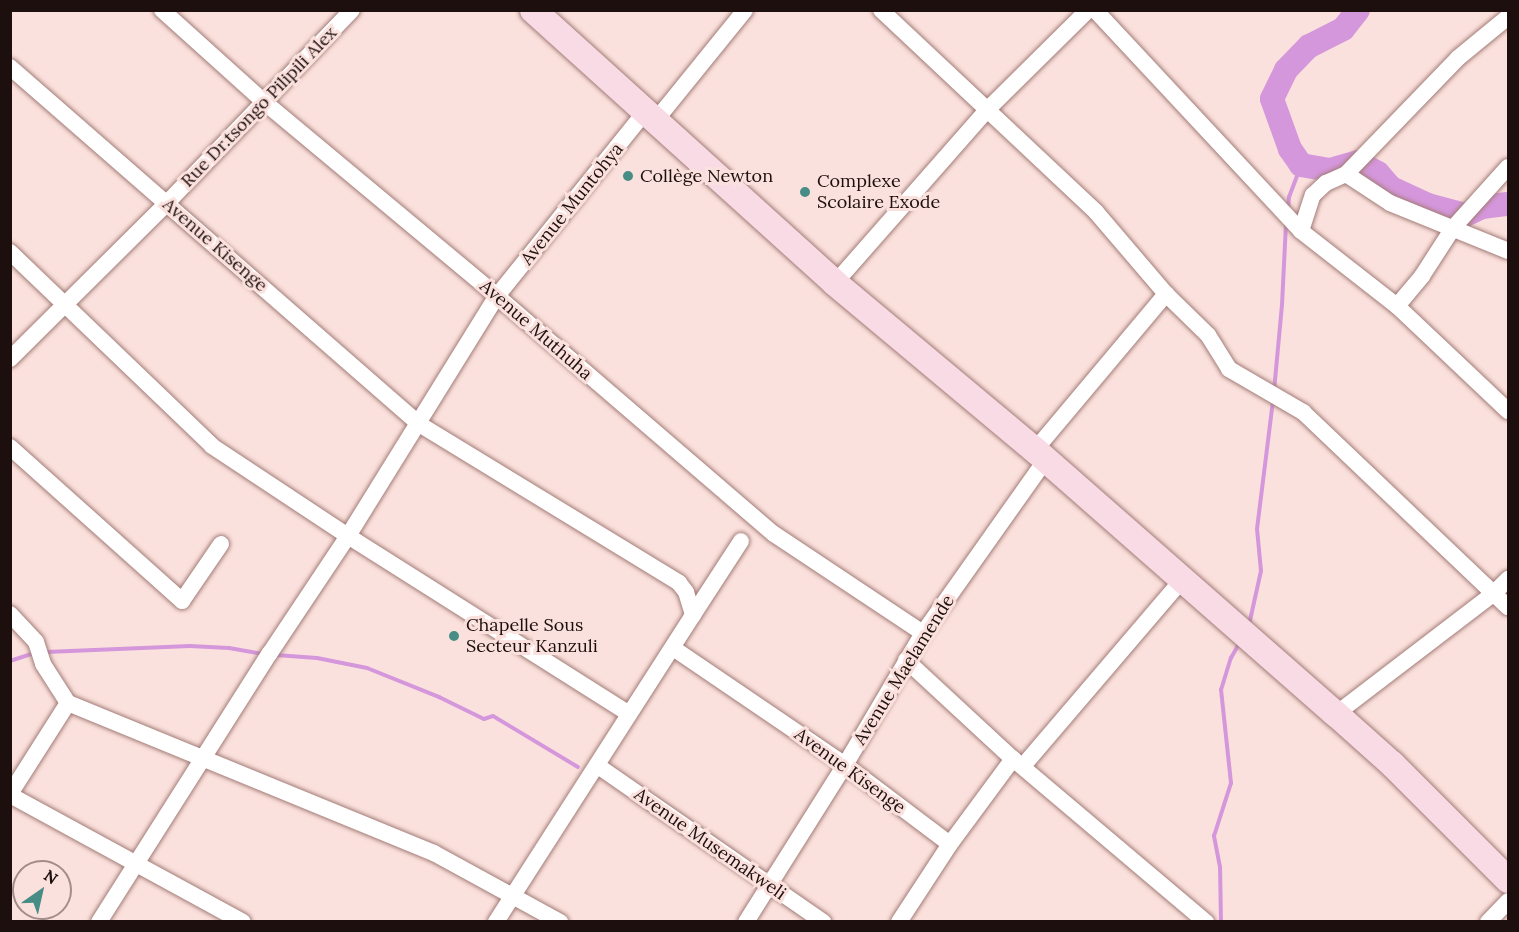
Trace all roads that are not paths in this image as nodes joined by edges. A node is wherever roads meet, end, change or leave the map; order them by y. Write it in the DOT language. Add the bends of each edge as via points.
graph roads {
  1 [pos="162,10"];
  2 [pos="352,10"];
  3 [pos="533,10"];
  4 [pos="745,10"];
  5 [pos="881,10"];
  6 [pos="1088,10"];
  7 [pos="1095,10"];
  8 [pos="1509,17"];
  9 [pos="10,67"];
  10 [pos="263,101"];
  11 [pos="988,109"];
  12 [pos="651,116"];
  13 [pos="1354,166"];
  14 [pos="1509,167"];
  15 [pos="167,203"];
  16 [pos="1291,221"];
  17 [pos="1452,228"];
  18 [pos="1509,250"];
  19 [pos="10,252"];
  20 [pos="835,283"];
  21 [pos="1166,294"];
  22 [pos="497,296"];
  23 [pos="1397,306"];
  24 [pos="64,307"];
  25 [pos="10,359"];
  26 [pos="1509,411"];
  27 [pos="419,424"];
  28 [pos="10,447"];
  29 [pos="1040,455"];
  30 [pos="348,536"];
  31 [pos="741,541"];
  32 [pos="221,544"];
  33 [pos="1509,579"];
  34 [pos="1182,580"];
  35 [pos="1494,593"];
  36 [pos="1509,607"];
  37 [pos="10,614"];
  38 [pos="693,615"];
  39 [pos="923,633"];
  40 [pos="673,648"];
  41 [pos="906,660"];
  42 [pos="68,703"];
  43 [pos="628,713"];
  44 [pos="1336,714"];
  45 [pos="204,757"];
  46 [pos="1018,762"];
  47 [pos="845,765"];
  48 [pos="598,766"];
  49 [pos="10,794"];
  50 [pos="950,844"];
  51 [pos="136,865"];
  52 [pos="1509,880"];
  53 [pos="768,885"];
  54 [pos="514,896"];
  55 [pos="1509,901"];
  56 [pos="215,915"];
  57 [pos="99,921"];
  58 [pos="243,921"];
  59 [pos="496,921"];
  60 [pos="560,921"];
  61 [pos="746,921"];
  62 [pos="823,921"];
  63 [pos="899,921"];
  64 [pos="1206,921"];
  65 [pos="1488,921"];
  1 -- 10 [label="street, Avenue Muthuha"];
  2 -- 10 [label="street, Rue Dr.tsongo Pilipili Alex"];
  3 -- 12 [label="main road"];
  4 -- 12 [label="street, Avenue Muntohya"];
  5 -- 11 [label="street"];
  6 -- 11 [label="street"];
  7 -- 16 [label="street"];
  8 -- 13 [label="street" via="1458,58"];
  9 -- 15 [label="street, Avenue Kisenge"];
  10 -- 15 [label="street, Rue Dr.tsongo Pilipili Alex"];
  10 -- 22 [label="street, Avenue Muthuha"];
  11 -- 20 [label="street"];
  11 -- 21 [label="street" via="1096,212"];
  12 -- 20 [label="main road"];
  12 -- 22 [label="street, Avenue Muntohya"];
  13 -- 16 [label="street" via="1326,183"];
  13 -- 17 [label="street" via="1390,203"];
  14 -- 17 [label="street"];
  15 -- 24 [label="street, Rue Dr.tsongo Pilipili Alex"];
  15 -- 27 [label="street, Avenue Kisenge"];
  16 -- 23 [label="street"];
  17 -- 18 [label="street"];
  17 -- 23 [label="street" via="1422,276"];
  19 -- 24 [label="street"];
  20 -- 29 [label="main road"];
  21 -- 29 [label="street, Avenue Maelamende"];
  21 -- 35 [label="street" via="1208,334 1229,369 1303,412"];
  22 -- 27 [label="street, Avenue Muntohya"];
  22 -- 39 [label="street, Avenue Muthuha" via="774,534"];
  23 -- 26 [label="street"];
  24 -- 25 [label="street, Rue Dr.tsongo Pilipili Alex"];
  24 -- 30 [label="street" via="212,446"];
  27 -- 30 [label="street, Avenue Muntohya"];
  27 -- 38 [label="street, Avenue Kisenge" via="678,583 692,604"];
  28 -- 32 [label="street" via="182,601"];
  29 -- 34 [label="main road"];
  29 -- 39 [label="street, Avenue Maelamende"];
  30 -- 43 [label="street"];
  30 -- 45 [label="street, Avenue Muntohya"];
  31 -- 38 [label="street"];
  33 -- 35 [label="street"];
  34 -- 44 [label="main road"];
  34 -- 46 [label="street"];
  35 -- 36 [label="street"];
  35 -- 44 [label="street"];
  37 -- 42 [label="street" via="36,642 43,664"];
  38 -- 40 [label="street"];
  39 -- 41 [label="street, Avenue Maelamende"];
  40 -- 43 [label="street"];
  40 -- 47 [label="street, Avenue Kisenge"];
  41 -- 46 [label="street"];
  41 -- 47 [label="street, Avenue Maelamende"];
  42 -- 45 [label="street"];
  42 -- 49 [label="street"];
  43 -- 48 [label="street"];
  44 -- 52 [label="main road"];
  45 -- 51 [label="street, Avenue Muntohya"];
  45 -- 54 [label="street" via="434,853"];
  46 -- 50 [label="street"];
  46 -- 64 [label="street"];
  47 -- 50 [label="street, Avenue Kisenge"];
  47 -- 53 [label="street, Avenue Maelamende"];
  48 -- 53 [label="street, Avenue Musemakweli"];
  48 -- 54 [label="street"];
  49 -- 51 [label="street"];
  50 -- 63 [label="street"];
  51 -- 56 [label="street"];
  51 -- 57 [label="street, Avenue Muntohya"];
  53 -- 61 [label="street, Avenue Maelamende"];
  53 -- 62 [label="street, Avenue Musemakweli"];
  54 -- 59 [label="street"];
  54 -- 60 [label="street"];
  55 -- 65 [label="street"];
  56 -- 58 [label="street"];
}
